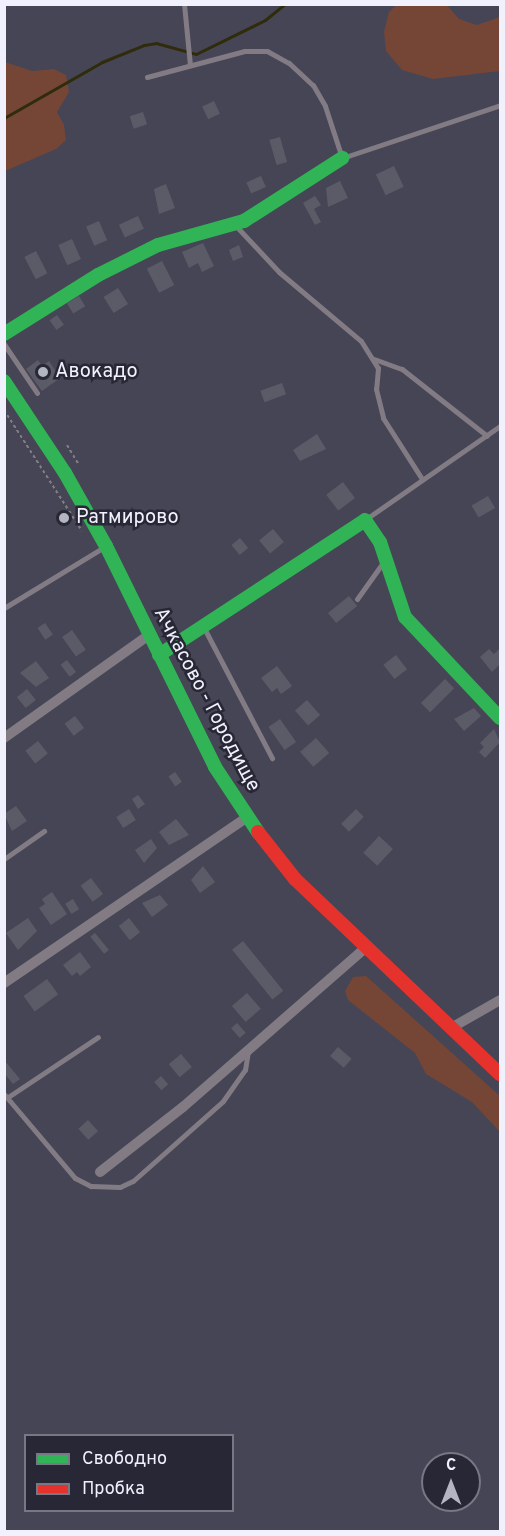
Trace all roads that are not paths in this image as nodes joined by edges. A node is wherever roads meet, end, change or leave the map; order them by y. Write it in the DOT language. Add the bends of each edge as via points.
graph roads {
  1 [pos="184,4"];
  2 [pos="190,65"];
  3 [pos="147,77"];
  4 [pos="501,105"];
  5 [pos="342,158"];
  6 [pos="235,225"];
  7 [pos="4,334"];
  8 [pos="4,344"];
  9 [pos="374,359"];
  10 [pos="4,381"];
  11 [pos="37,393"];
  12 [pos="501,426"];
  13 [pos="487,436"];
  14 [pos="422,479"];
  15 [pos="365,520"];
  16 [pos="106,546"];
  17 [pos="384,560"];
  18 [pos="357,599"];
  19 [pos="4,608"];
  20 [pos="204,628"];
  21 [pos="149,635"];
  22 [pos="159,655"];
  23 [pos="501,718"];
  24 [pos="4,738"];
  25 [pos="273,758"];
  26 [pos="248,817"];
  27 [pos="44,831"];
  28 [pos="4,859"];
  29 [pos="364,949"];
  30 [pos="4,983"];
  31 [pos="501,1000"];
  32 [pos="451,1028"];
  33 [pos="98,1037"];
  34 [pos="248,1050"];
  35 [pos="501,1074"];
  36 [pos="6,1095"];
  37 [pos="100,1172"];
  1 -- 2 [label="lane"];
  2 -- 3 [label="lane"];
  2 -- 5 [label="lane" via="245,51 267,51 290,63 313,85 325,106"];
  4 -- 5 [label="lane"];
  5 -- 6 [label="street"];
  6 -- 7 [label="street" via="158,245 98,275"];
  6 -- 9 [label="lane" via="279,272 335,317"];
  8 -- 11 [label="lane"];
  9 -- 13 [label="lane" via="402,369"];
  9 -- 14 [label="lane" via="383,418"];
  10 -- 16 [label="street, Ачкасово - Городище" via="65,473"];
  12 -- 13 [label="lane"];
  13 -- 14 [label="lane"];
  14 -- 15 [label="lane"];
  15 -- 17 [label="street" via="380,542"];
  15 -- 20 [label="street"];
  16 -- 19 [label="lane"];
  16 -- 21 [label="street, Ачкасово - Городище"];
  17 -- 18 [label="lane"];
  17 -- 23 [label="street" via="405,617"];
  20 -- 22 [label="street"];
  20 -- 25 [label="lane"];
  21 -- 22 [label="street, Ачкасово - Городище"];
  21 -- 24 [label="street"];
  22 -- 26 [label="street, Ачкасово - Городище" via="215,767"];
  26 -- 29 [label="street, Ачкасово - Городище" via="295,879"];
  26 -- 30 [label="street"];
  27 -- 28 [label="lane"];
  29 -- 32 [label="street, Ачкасово - Городище"];
  29 -- 34 [label="street"];
  31 -- 32 [label="street"];
  32 -- 35 [label="street, Ачкасово - Городище"];
  33 -- 36 [label="lane"];
  34 -- 36 [label="lane" via="244,1070 223,1101 133,1181 120,1187 91,1186 75,1178"];
  34 -- 37 [label="street"];
}
